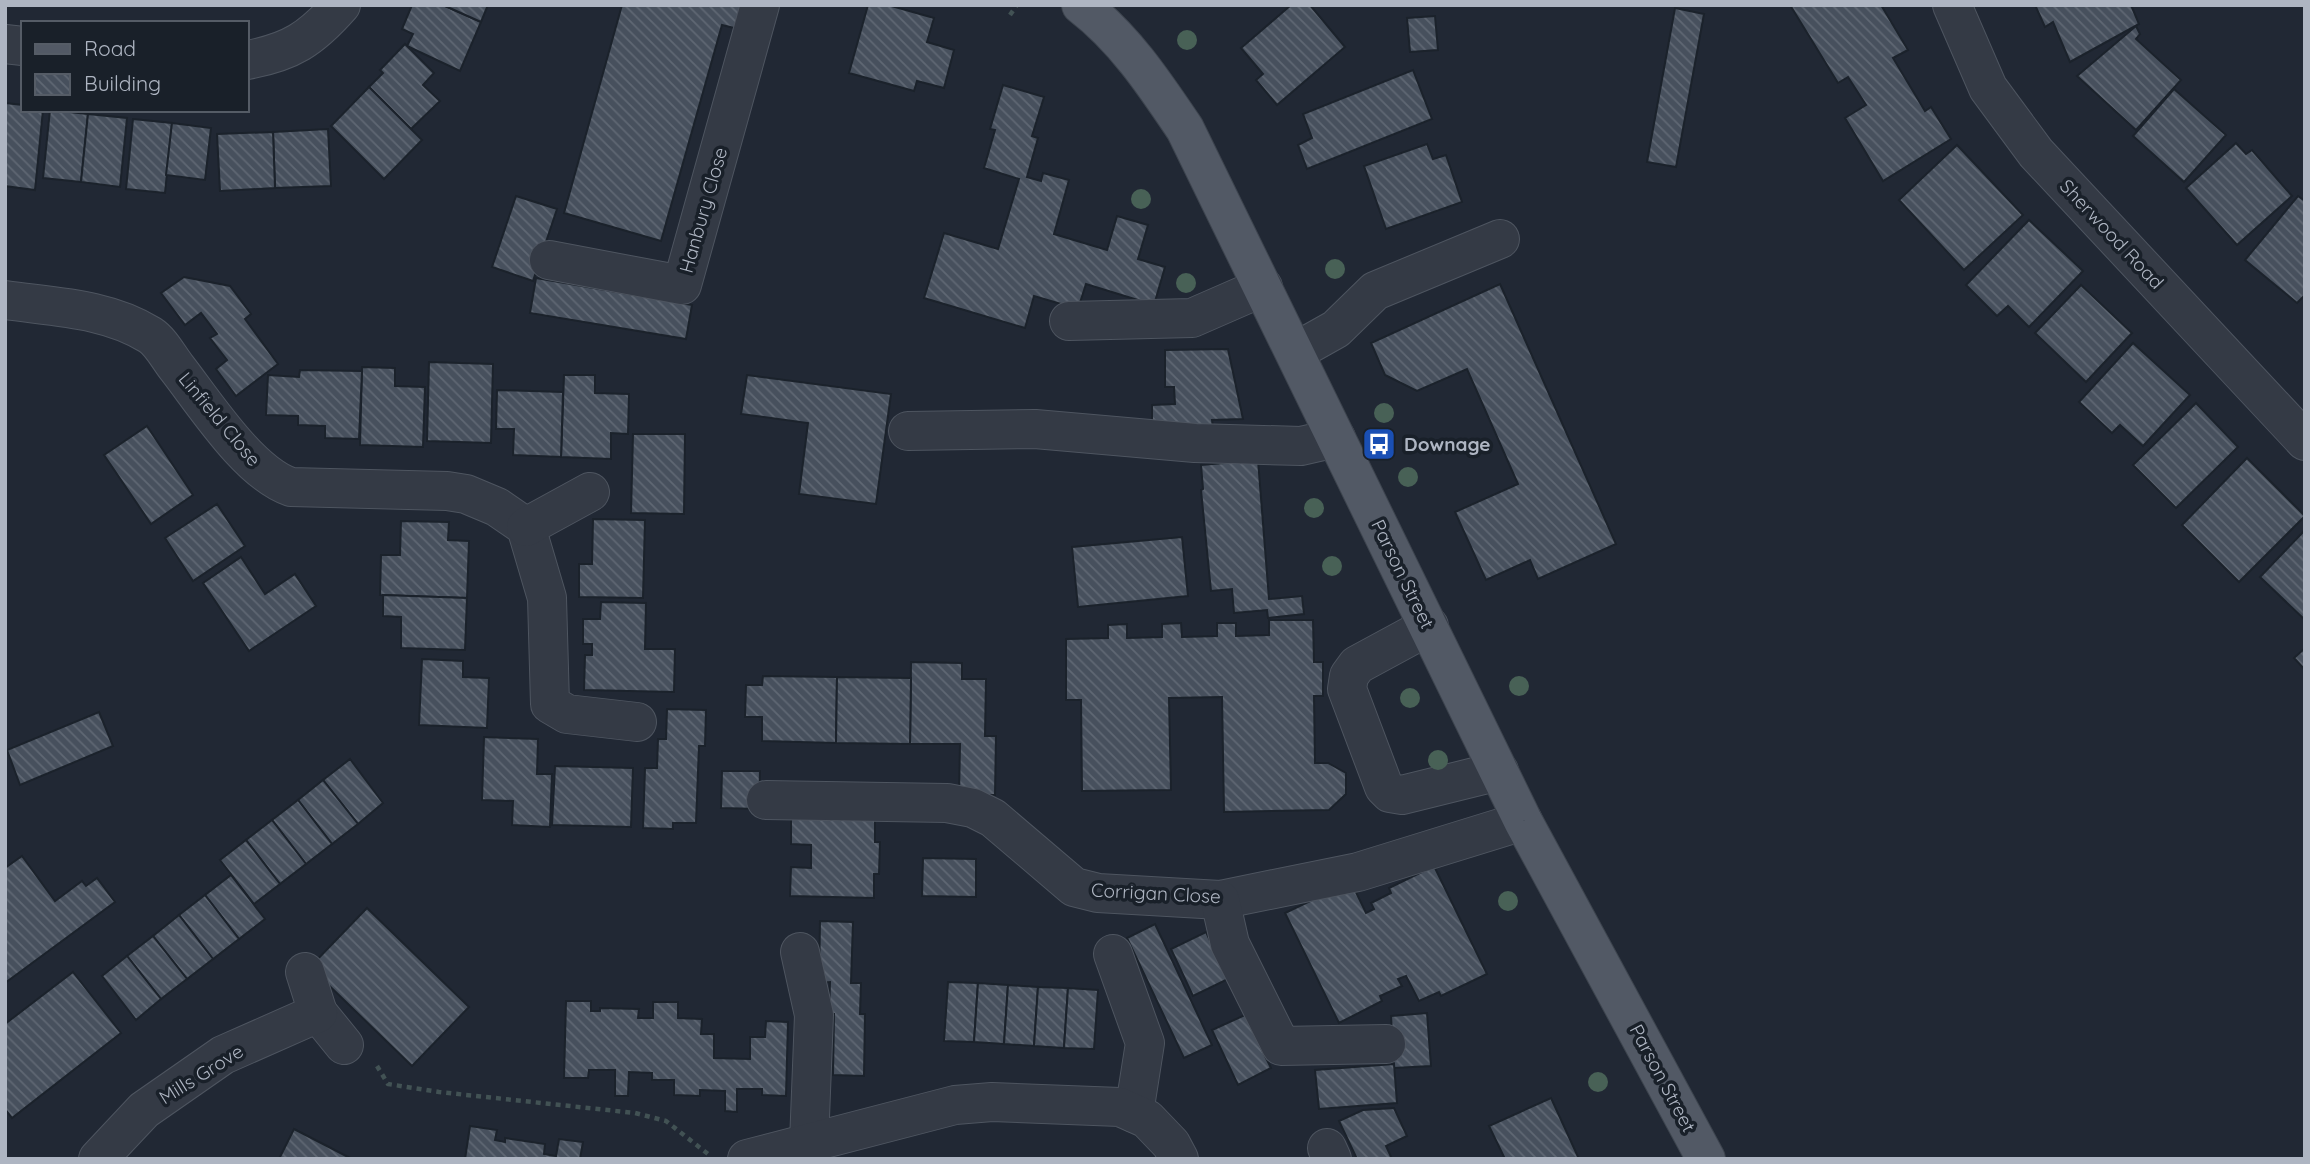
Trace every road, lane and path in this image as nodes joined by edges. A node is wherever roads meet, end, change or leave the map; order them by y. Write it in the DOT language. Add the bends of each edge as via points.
graph roads {
  1 [pos="341,5"];
  2 [pos="760,5"];
  3 [pos="1017,5"];
  4 [pos="1952,5"];
  5 [pos="1099,11"];
  6 [pos="1010,16"];
  7 [pos="248,60"];
  8 [pos="1500,239"];
  9 [pos="549,260"];
  10 [pos="1263,287"];
  11 [pos="5,300"];
  12 [pos="1069,321"];
  13 [pos="1294,352"];
  14 [pos="908,431"];
  15 [pos="1336,438"];
  16 [pos="2305,441"];
  17 [pos="590,492"];
  18 [pos="526,527"];
  19 [pos="1429,626"];
  20 [pos="637,722"];
  21 [pos="1499,771"];
  22 [pos="766,800"];
  23 [pos="1523,821"];
  24 [pos="1220,900"];
  25 [pos="800,953"];
  26 [pos="1113,954"];
  27 [pos="305,972"];
  28 [pos="318,1013"];
  29 [pos="1386,1044"];
  30 [pos="344,1045"];
  31 [pos="1134,1113"];
  32 [pos="809,1143"];
  33 [pos="861,1145"];
  34 [pos="98,1159"];
  35 [pos="714,1159"];
  36 [pos="747,1159"];
  37 [pos="1178,1159"];
  38 [pos="1706,1159"];
  1 -- 7 [label="street" via="307,39 274,55"];
  2 -- 9 [label="street, Hanbury Close" via="682,285"];
  3 -- 6 [label="path"];
  4 -- 16 [label="street, Sherwood Road" via="1988,88 2036,153"];
  5 -- 10 [label="main road, Parson Street" via="1185,129"];
  8 -- 13 [label="street" via="1375,290 1336,329"];
  10 -- 12 [label="street" via="1192,318"];
  10 -- 13 [label="main road, Parson Street"];
  11 -- 18 [label="street, Linfield Close" via="95,312 153,337 247,456 277,483 466,494 497,507"];
  13 -- 15 [label="main road, Parson Street"];
  14 -- 15 [label="street" via="1035,429 1195,443 1301,446"];
  15 -- 19 [label="main road, Parson Street"];
  17 -- 18 [label="street"];
  18 -- 20 [label="street" via="547,598 551,704 567,714"];
  19 -- 21 [label="main road, Parson Street"];
  19 -- 21 [label="street" via="1357,665 1349,676 1347,689 1384,787 1402,795"];
  21 -- 23 [label="main road, Parson Street"];
  22 -- 24 [label="street, Corrigan Close" via="947,803 974,808 993,818 1074,887 1098,893"];
  23 -- 24 [label="street, Corrigan Close" via="1359,872"];
  23 -- 38 [label="main road, Parson Street"];
  24 -- 29 [label="street" via="1230,944 1281,1046"];
  25 -- 32 [label="street" via="814,1015"];
  26 -- 31 [label="street" via="1145,1043"];
  27 -- 28 [label="street"];
  28 -- 30 [label="street"];
  28 -- 34 [label="street, Mills Grove" via="223,1055 144,1110"];
  30 -- 35 [label="path" via="373,1060 388,1084 635,1113 666,1121"];
  31 -- 33 [label="street" via="1120,1107 955,1105"];
  31 -- 37 [label="street" via="1147,1119 1171,1144"];
  32 -- 33 [label="street"];
  32 -- 36 [label="street"];
}
